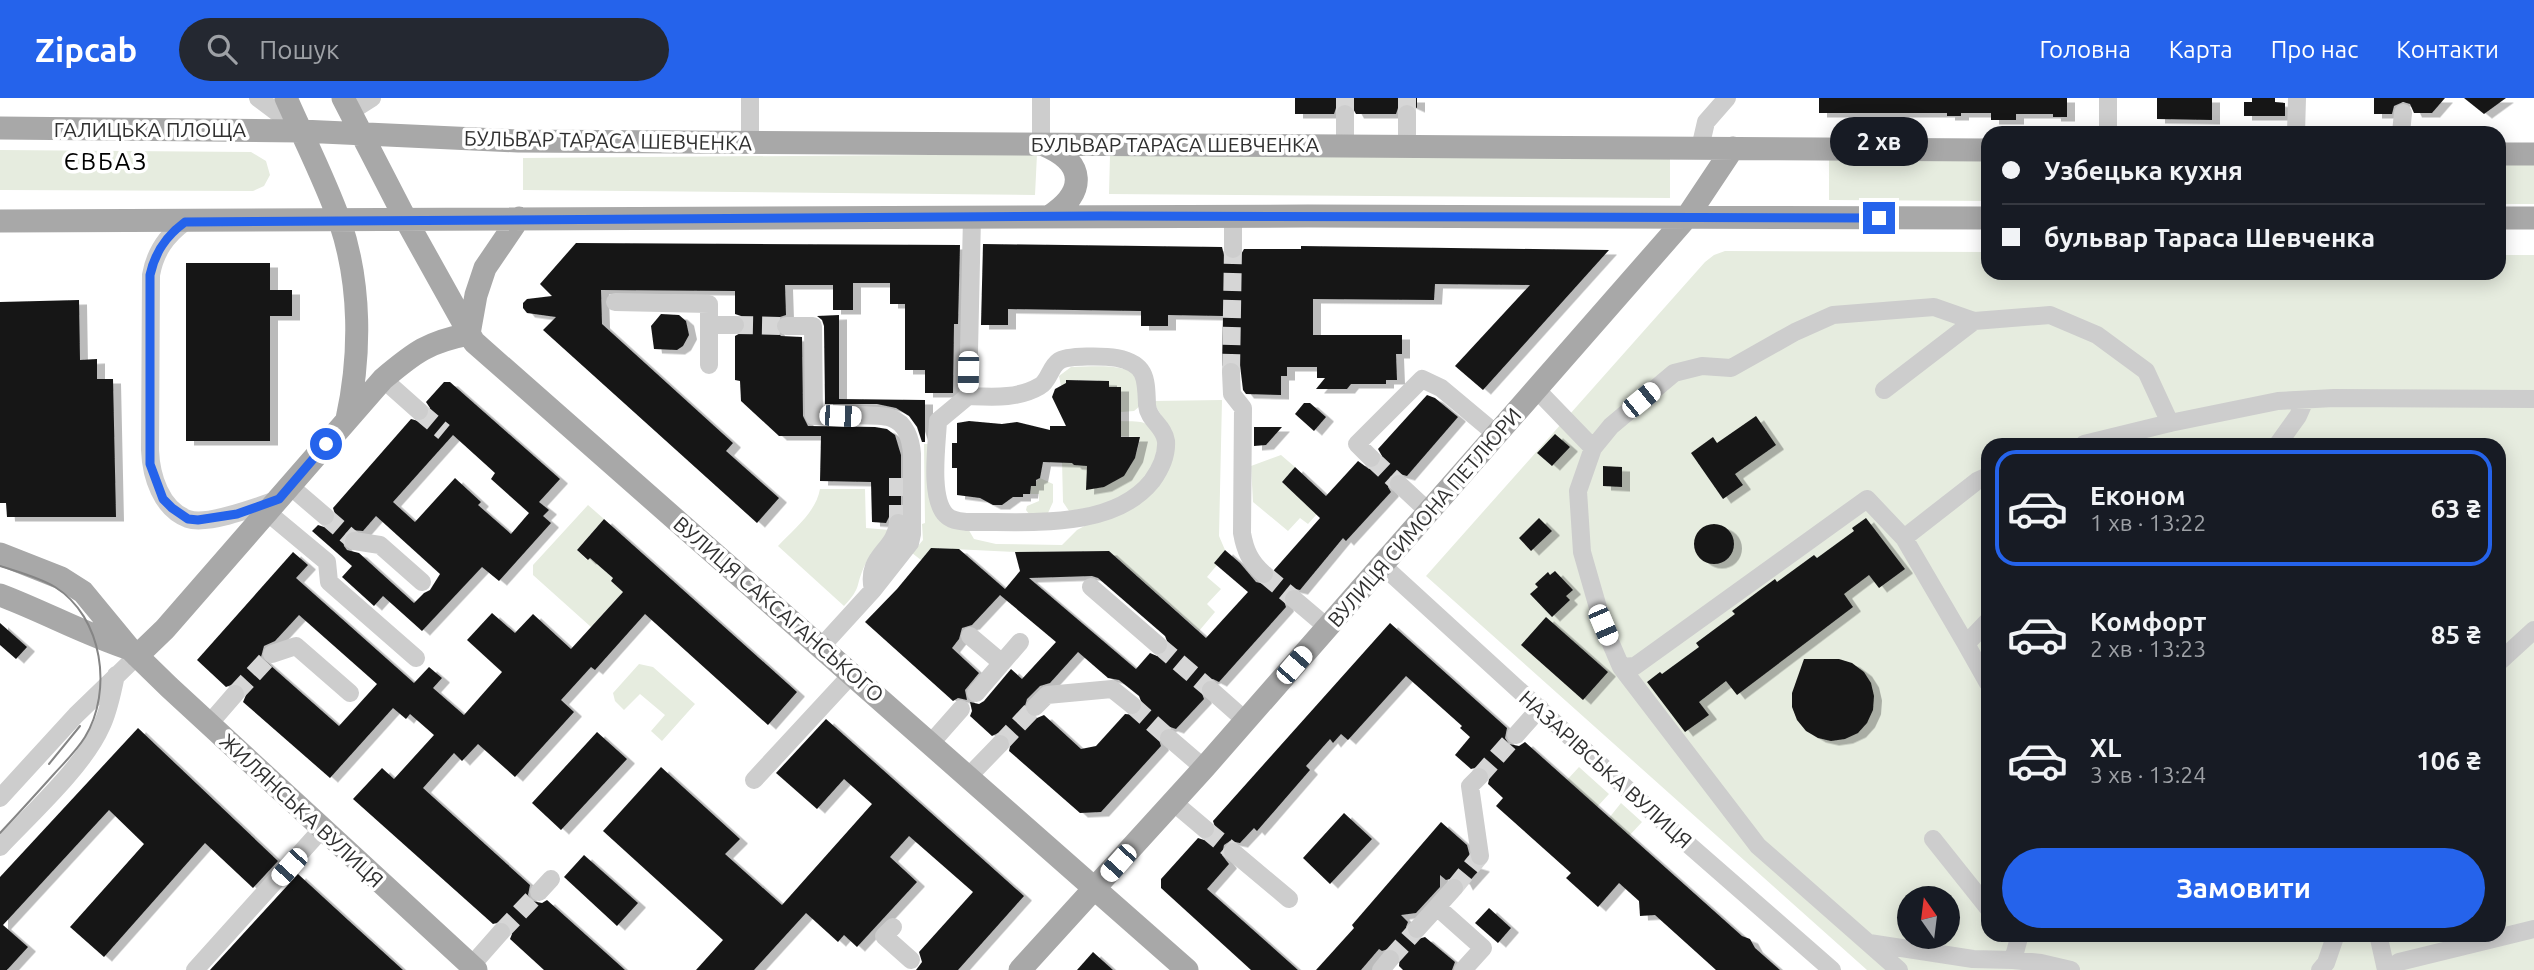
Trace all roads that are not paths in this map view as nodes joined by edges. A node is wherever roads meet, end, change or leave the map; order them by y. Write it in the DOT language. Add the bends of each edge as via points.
graph roads {
  1 [pos="258,98"];
  2 [pos="286,98"];
  3 [pos="372,98"];
  4 [pos="750,98"];
  5 [pos="1041,98"];
  6 [pos="1727,98"];
  7 [pos="2108,98"];
  8 [pos="2297,98"];
  9 [pos="346,105"];
  10 [pos="2403,113"];
  11 [pos="1345,114"];
  12 [pos="1407,114"];
  13 [pos="2108,126"];
  14 [pos="2296,126"];
  15 [pos="2402,126"];
  16 [pos="0,128"];
  17 [pos="301,131"];
  18 [pos="363,134"];
  19 [pos="750,142"];
  20 [pos="1041,144"];
  21 [pos="1345,145"];
  22 [pos="1407,146"];
  23 [pos="1700,148"];
  24 [pos="1733,148"];
  25 [pos="1981,150"];
  26 [pos="2506,154"];
  27 [pos="2534,154"];
  28 [pos="1050,216"];
  29 [pos="1233,216"];
  30 [pos="972,217"];
  31 [pos="1687,217"];
  32 [pos="519,218"];
  33 [pos="1981,218"];
  34 [pos="2506,218"];
  35 [pos="2534,218"];
  36 [pos="405,220"];
  37 [pos="0,221"];
  38 [pos="185,222"];
  39 [pos="340,222"];
  40 [pos="1233,249"];
  41 [pos="615,302"];
  42 [pos="1974,321"];
  43 [pos="735,325"];
  44 [pos="709,326"];
  45 [pos="786,326"];
  46 [pos="469,334"];
  47 [pos="709,365"];
  48 [pos="1231,372"];
  49 [pos="383,379"];
  50 [pos="1536,389"];
  51 [pos="1884,390"];
  52 [pos="968,396"];
  53 [pos="2534,399"];
  54 [pos="2305,400"];
  55 [pos="419,411"];
  56 [pos="347,419"];
  57 [pos="2170,423"];
  58 [pos="1496,434"];
  59 [pos="2109,438"];
  60 [pos="2282,438"];
  61 [pos="1593,448"];
  62 [pos="1371,458"];
  63 [pos="1981,480"];
  64 [pos="1399,484"];
  65 [pos="278,499"];
  66 [pos="1429,511"];
  67 [pos="325,516"];
  68 [pos="898,523"];
  69 [pos="1904,538"];
  70 [pos="354,541"];
  71 [pos="0,554"];
  72 [pos="1382,565"];
  73 [pos="1264,574"];
  74 [pos="422,582"];
  75 [pos="1091,587"];
  76 [pos="873,590"];
  77 [pos="0,594"];
  78 [pos="1294,599"];
  79 [pos="1327,628"];
  80 [pos="1981,628"];
  81 [pos="2534,630"];
  82 [pos="970,636"];
  83 [pos="1020,642"];
  84 [pos="1966,644"];
  85 [pos="1158,645"];
  86 [pos="821,647"];
  87 [pos="134,652"];
  88 [pos="272,654"];
  89 [pos="2506,656"];
  90 [pos="416,658"];
  91 [pos="1002,663"];
  92 [pos="1621,667"];
  93 [pos="1981,671"];
  94 [pos="852,674"];
  95 [pos="116,675"];
  96 [pos="1211,690"];
  97 [pos="350,693"];
  98 [pos="976,693"];
  99 [pos="235,694"];
  100 [pos="1132,705"];
  101 [pos="1035,707"];
  102 [pos="961,709"];
  103 [pos="1540,709"];
  104 [pos="1245,721"];
  105 [pos="209,724"];
  106 [pos="1516,735"];
  107 [pos="1169,738"];
  108 [pos="931,743"];
  109 [pos="1000,744"];
  110 [pos="1204,768"];
  111 [pos="969,776"];
  112 [pos="1479,776"];
  113 [pos="754,780"];
  114 [pos="0,798"];
  115 [pos="1173,802"];
  116 [pos="322,829"];
  117 [pos="1205,829"];
  118 [pos="1933,839"];
  119 [pos="0,848"];
  120 [pos="1233,852"];
  121 [pos="1480,856"];
  122 [pos="1096,888"];
  123 [pos="1454,888"];
  124 [pos="1289,899"];
  125 [pos="1981,899"];
  126 [pos="1437,907"];
  127 [pos="893,927"];
  128 [pos="1417,929"];
  129 [pos="2534,929"];
  130 [pos="501,932"];
  131 [pos="2506,936"];
  132 [pos="2333,942"];
  133 [pos="2380,942"];
  134 [pos="2481,942"];
  135 [pos="1869,943"];
  136 [pos="2015,944"];
  137 [pos="911,960"];
  138 [pos="473,968"];
  139 [pos="195,970"];
  140 [pos="1020,970"];
  141 [pos="1187,970"];
  142 [pos="1463,970"];
  143 [pos="1832,970"];
  144 [pos="1899,970"];
  145 [pos="2071,970"];
  146 [pos="2320,970"];
  147 [pos="2386,970"];
  1 -- 17 [label="street"];
  2 -- 17 [label="main road"];
  3 -- 9 [label="street"];
  4 -- 19 [label="street"];
  5 -- 20 [label="street"];
  6 -- 23 [label="street" via="1706,122"];
  7 -- 13 [label="street"];
  8 -- 14 [label="street"];
  9 -- 18 [label="main road"];
  10 -- 15 [label="street"];
  11 -- 21 [label="street"];
  12 -- 22 [label="street"];
  16 -- 17 [label="main road, ГАЛИЦЬКА ПЛОЩА"];
  17 -- 18 [label="main road, ГАЛИЦЬКА ПЛОЩА"];
  17 -- 39 [label="main road"];
  18 -- 19 [label="main road, БУЛЬВАР ТАРАСА ШЕВЧЕНКА" via="518,141"];
  18 -- 36 [label="main road"];
  19 -- 20 [label="main road, БУЛЬВАР ТАРАСА ШЕВЧЕНКА"];
  20 -- 21 [label="main road, БУЛЬВАР ТАРАСА ШЕВЧЕНКА"];
  20 -- 28 [label="main road" via="1066,157 1076,174 1068,203"];
  21 -- 22 [label="main road, БУЛЬВАР ТАРАСА ШЕВЧЕНКА"];
  22 -- 23 [label="main road, БУЛЬВАР ТАРАСА ШЕВЧЕНКА"];
  23 -- 24 [label="main road, БУЛЬВАР ТАРАСА ШЕВЧЕНКА"];
  24 -- 25 [label="main road, БУЛЬВАР ТАРАСА ШЕВЧЕНКА"];
  24 -- 31 [label="main road, ВУЛИЦЯ СИМОНА ПЕТЛЮРИ"];
  26 -- 27 [label="main road"];
  28 -- 29 [label="main road"];
  28 -- 30 [label="main road"];
  29 -- 31 [label="main road"];
  29 -- 40 [label="street"];
  30 -- 32 [label="main road"];
  30 -- 52 [label="street"];
  31 -- 33 [label="main road"];
  31 -- 50 [label="main road, ВУЛИЦЯ СИМОНА ПЕТЛЮРИ"];
  32 -- 36 [label="main road"];
  32 -- 46 [label="main road" via="485,268"];
  34 -- 35 [label="main road"];
  36 -- 39 [label="main road"];
  36 -- 46 [label="main road, ВУЛИЦЯ САКСАГАНСЬКОГО"];
  37 -- 38 [label="main road"];
  38 -- 39 [label="main road"];
  38 -- 65 [label="street" via="160,248 150,275 150,464 154,479 163,499 188,519 237,514"];
  39 -- 56 [label="main road" via="356,304 355,363"];
  41 -- 44 [label="street" via="709,303"];
  42 -- 51 [label="street"];
  42 -- 57 [label="street" via="2050,315 2097,334 2146,371"];
  42 -- 61 [label="street" via="1934,307 1832,315 1731,368 1702,366 1674,373 1611,426"];
  43 -- 44 [label="street"];
  44 -- 47 [label="street"];
  45 -- 76 [label="street" via="813,326 814,416 891,417 903,426 911,442 910,543"];
  46 -- 49 [label="main road" via="426,346"];
  46 -- 86 [label="main road, ВУЛИЦЯ САКСАГАНСЬКОГО"];
  48 -- 73 [label="street" via="1232,394 1243,408 1241,533 1245,550"];
  49 -- 55 [label="street"];
  49 -- 56 [label="main road"];
  50 -- 58 [label="main road, ВУЛИЦЯ СИМОНА ПЕТЛЮРИ"];
  50 -- 61 [label="street"];
  52 -- 52 [label="street" via="1024,393 1044,384 1059,361 1068,358 1130,362 1141,369 1146,380 1147,409 1166,442 1158,474 1117,508 1071,520 954,520 936,493 938,421"];
  53 -- 54 [label="street"];
  54 -- 57 [label="street" via="2278,401"];
  54 -- 60 [label="street"];
  56 -- 65 [label="main road"];
  57 -- 59 [label="street"];
  58 -- 62 [label="street" via="1441,388 1422,379 1357,444"];
  58 -- 66 [label="main road, ВУЛИЦЯ СИМОНА ПЕТЛЮРИ"];
  61 -- 92 [label="street" via="1578,491 1582,552 1603,625"];
  63 -- 69 [label="street"];
  64 -- 66 [label="street"];
  65 -- 67 [label="street"];
  65 -- 87 [label="main road" via="164,629"];
  65 -- 90 [label="street" via="327,562 329,582"];
  66 -- 72 [label="main road, ВУЛИЦЯ СИМОНА ПЕТЛЮРИ"];
  68 -- 76 [label="street" via="897,535 872,569"];
  69 -- 84 [label="street"];
  69 -- 92 [label="street" via="1867,499 1635,666"];
  70 -- 74 [label="street" via="380,545"];
  71 -- 87 [label="main road, ЖИЛЯНСЬКА ВУЛИЦЯ" via="61,578 83,592"];
  72 -- 79 [label="main road, ВУЛИЦЯ СИМОНА ПЕТЛЮРИ"];
  72 -- 103 [label="street, НАЗАРІВСЬКА ВУЛИЦЯ"];
  75 -- 85 [label="street"];
  76 -- 86 [label="street"];
  77 -- 87 [label="main road, ЖИЛЯНСЬКА ВУЛИЦЯ"];
  78 -- 79 [label="street"];
  79 -- 104 [label="main road, ВУЛИЦЯ СИМОНА ПЕТЛЮРИ"];
  80 -- 84 [label="street"];
  81 -- 89 [label="street"];
  82 -- 91 [label="street"];
  83 -- 91 [label="street"];
  84 -- 93 [label="street"];
  86 -- 94 [label="main road, ВУЛИЦЯ САКСАГАНСЬКОГО"];
  87 -- 95 [label="street"];
  87 -- 105 [label="main road, ЖИЛЯНСЬКА ВУЛИЦЯ"];
  88 -- 97 [label="street" via="296,646"];
  91 -- 98 [label="street"];
  92 -- 135 [label="street" via="1758,846"];
  94 -- 108 [label="main road, ВУЛИЦЯ САКСАГАНСЬКОГО"];
  94 -- 113 [label="street"];
  95 -- 114 [label="street"];
  95 -- 119 [label="street" via="111,702 85,756"];
  96 -- 104 [label="street"];
  99 -- 105 [label="street"];
  100 -- 101 [label="street" via="1112,689 1047,695"];
  102 -- 108 [label="street"];
  103 -- 106 [label="street"];
  103 -- 143 [label="street, НАЗАРІВСЬКА ВУЛИЦЯ"];
  104 -- 110 [label="main road, ВУЛИЦЯ СИМОНА ПЕТЛЮРИ"];
  105 -- 116 [label="main road, ЖИЛЯНСЬКА ВУЛИЦЯ"];
  107 -- 110 [label="street"];
  108 -- 111 [label="main road, ВУЛИЦЯ САКСАГАНСЬКОГО"];
  109 -- 111 [label="street"];
  110 -- 115 [label="main road, ВУЛИЦЯ СИМОНА ПЕТЛЮРИ"];
  111 -- 122 [label="main road, ВУЛИЦЯ САКСАГАНСЬКОГО"];
  112 -- 121 [label="street" via="1471,786"];
  115 -- 117 [label="street"];
  115 -- 122 [label="main road, ВУЛИЦЯ СИМОНА ПЕТЛЮРИ"];
  116 -- 138 [label="main road, ЖИЛЯНСЬКА ВУЛИЦЯ"];
  116 -- 139 [label="street"];
  118 -- 125 [label="street"];
  120 -- 124 [label="street"];
  122 -- 140 [label="main road, ВУЛИЦЯ СИМОНА ПЕТЛЮРИ"];
  122 -- 141 [label="main road, ВУЛИЦЯ САКСАГАНСЬКОГО"];
  123 -- 126 [label="street"];
  126 -- 128 [label="street"];
  126 -- 142 [label="street" via="1483,948"];
  127 -- 137 [label="street" via="884,936"];
  129 -- 131 [label="street"];
  130 -- 138 [label="street"];
  132 -- 146 [label="street"];
  133 -- 147 [label="street"];
  134 -- 147 [label="street" via="2399,962"];
  135 -- 136 [label="street" via="1973,959"];
  135 -- 144 [label="street"];
  136 -- 145 [label="street" via="2041,963"];
}
